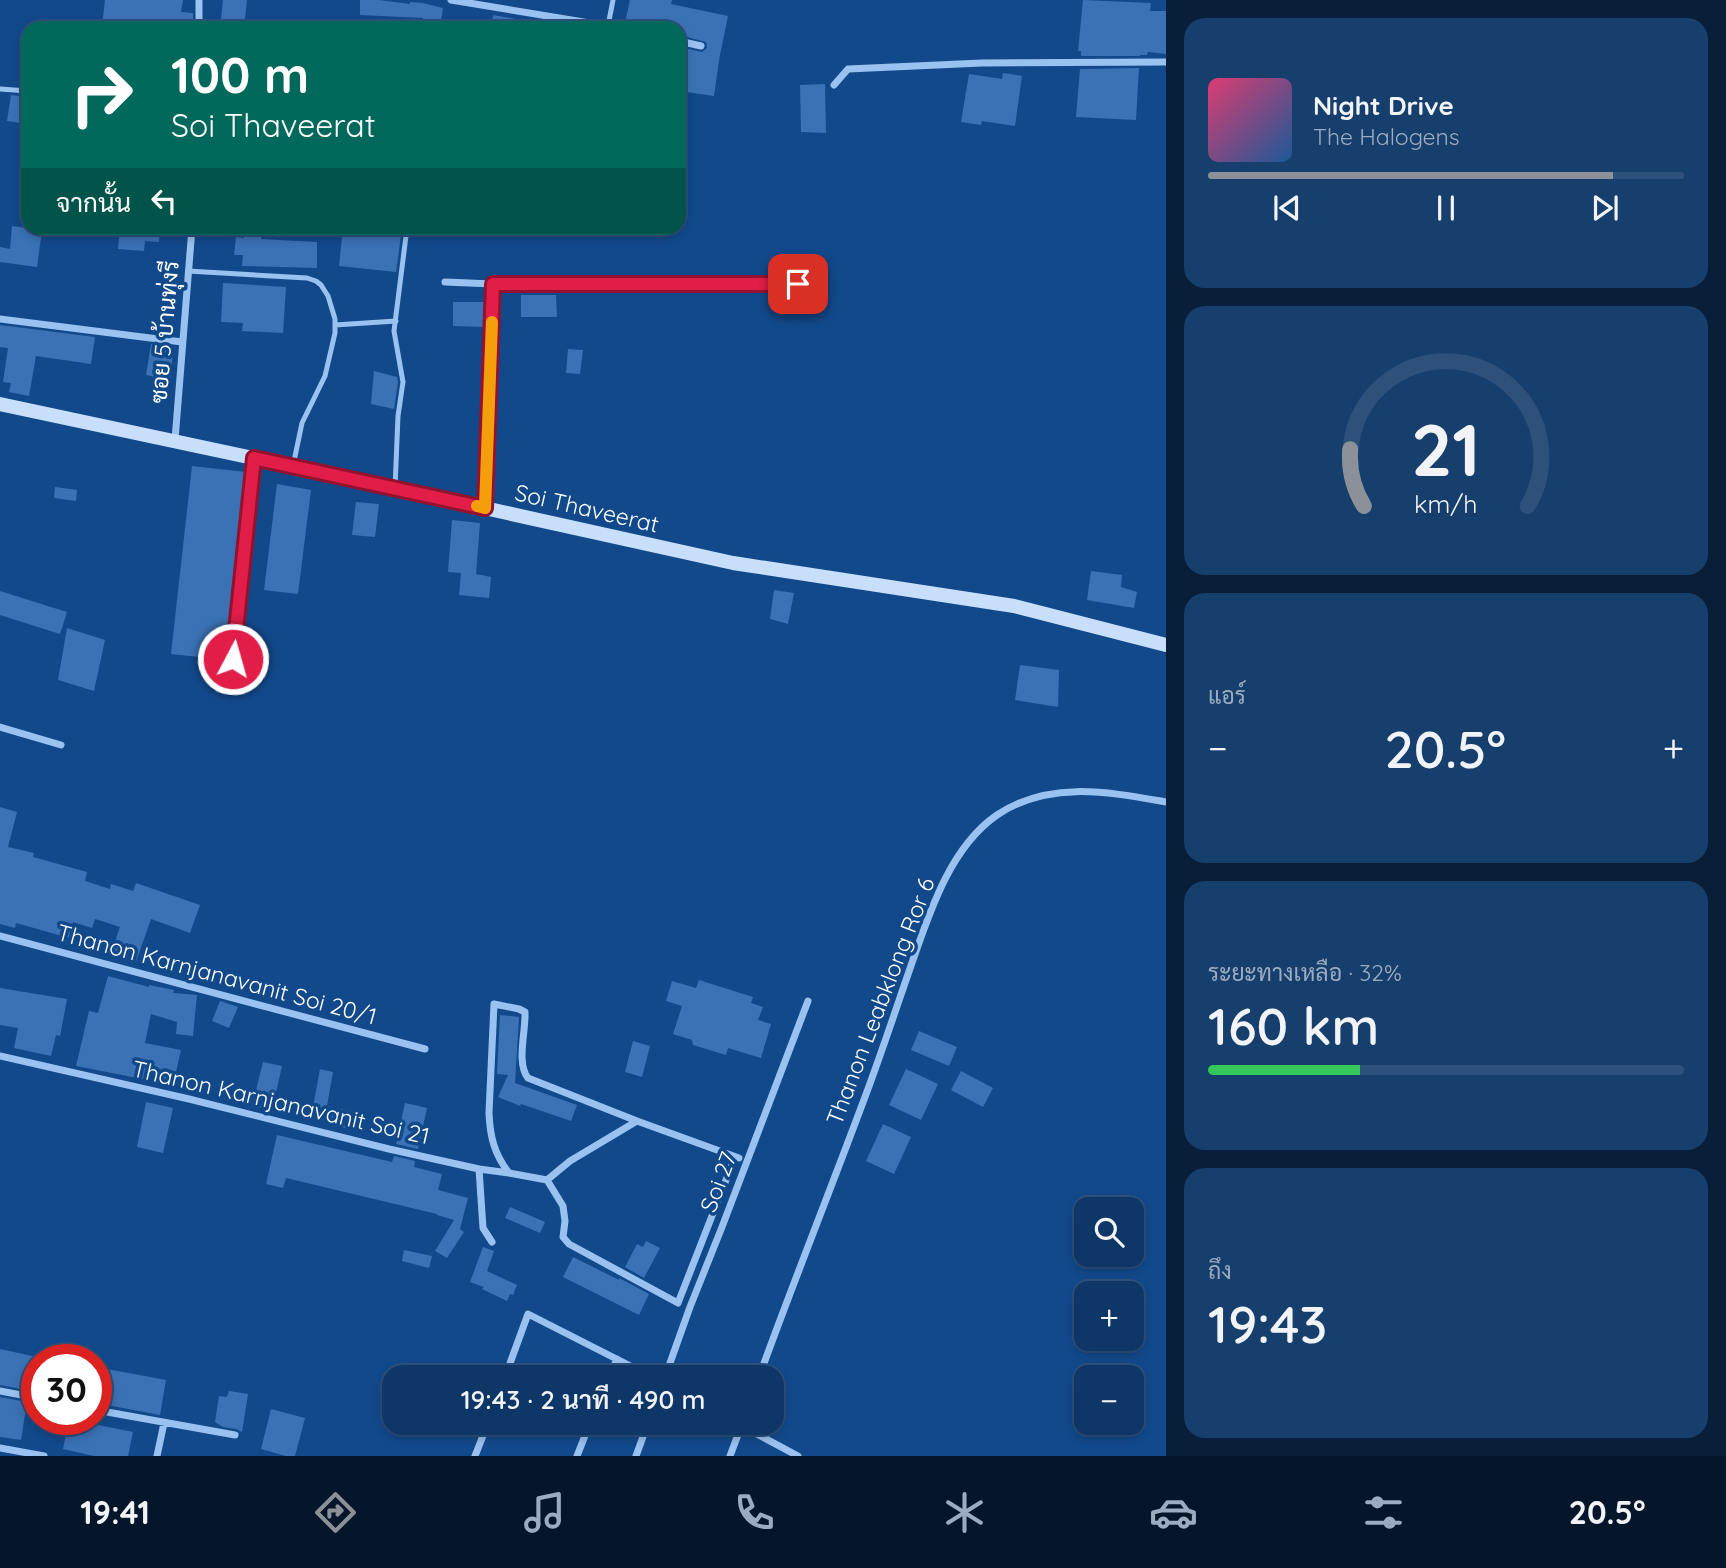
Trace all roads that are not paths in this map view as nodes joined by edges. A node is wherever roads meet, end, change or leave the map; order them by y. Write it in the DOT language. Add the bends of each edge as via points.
graph roads {
  1 [pos="199,0"];
  2 [pos="451,0"];
  3 [pos="613,0"];
  4 [pos="199,21"];
  5 [pos="578,21"];
  6 [pos="609,21"];
  7 [pos="686,43"];
  8 [pos="701,46"];
  9 [pos="1166,62"];
  10 [pos="834,85"];
  11 [pos="0,89"];
  12 [pos="21,90"];
  13 [pos="191,235"];
  14 [pos="406,235"];
  15 [pos="188,271"];
  16 [pos="445,282"];
  17 [pos="493,284"];
  18 [pos="798,284"];
  19 [pos="0,319"];
  20 [pos="396,321"];
  21 [pos="335,325"];
  22 [pos="182,342"];
  23 [pos="0,404"];
  24 [pos="175,440"];
  25 [pos="254,458"];
  26 [pos="293,466"];
  27 [pos="395,488"];
  28 [pos="485,508"];
  29 [pos="1166,645"];
  30 [pos="233,659"];
  31 [pos="0,727"];
  32 [pos="61,745"];
  33 [pos="1166,802"];
  34 [pos="0,936"];
  35 [pos="808,1001"];
  36 [pos="425,1049"];
  37 [pos="0,1056"];
  38 [pos="637,1121"];
  39 [pos="735,1157"];
  40 [pos="747,1161"];
  41 [pos="478,1169"];
  42 [pos="509,1173"];
  43 [pos="547,1180"];
  44 [pos="492,1242"];
  45 [pos="617,1359"];
  46 [pos="509,1365"];
  47 [pos="614,1365"];
  48 [pos="629,1365"];
  49 [pos="669,1365"];
  50 [pos="764,1365"];
  51 [pos="0,1391"];
  52 [pos="21,1395"];
  53 [pos="112,1413"];
  54 [pos="164,1423"];
  55 [pos="483,1435"];
  56 [pos="585,1435"];
  57 [pos="644,1435"];
  58 [pos="737,1435"];
  59 [pos="760,1435"];
  60 [pos="235,1436"];
  61 [pos="0,1448"];
  62 [pos="44,1456"];
  63 [pos="158,1456"];
  64 [pos="475,1456"];
  65 [pos="577,1456"];
  66 [pos="636,1456"];
  67 [pos="730,1456"];
  68 [pos="798,1456"];
  1 -- 4 [label="street"];
  2 -- 5 [label="street"];
  3 -- 6 [label="lane"];
  7 -- 8 [label="street"];
  9 -- 10 [label="street" via="848,69"];
  11 -- 12 [label="lane"];
  13 -- 15 [label="street, ซอย 5 บ้านทุ่งรี"];
  14 -- 20 [label="lane"];
  15 -- 21 [label="lane" via="316,281 328,296"];
  15 -- 22 [label="street, ซอย 5 บ้านทุ่งรี"];
  16 -- 17 [label="street"];
  17 -- 18 [label="street"];
  17 -- 28 [label="street"];
  19 -- 22 [label="street"];
  20 -- 21 [label="lane"];
  20 -- 27 [label="lane" via="403,382"];
  21 -- 26 [label="lane" via="325,376 302,423"];
  22 -- 24 [label="street, ซอย 5 บ้านทุ่งรี"];
  23 -- 24 [label="street, Soi Thaveerat"];
  24 -- 25 [label="street, Soi Thaveerat"];
  25 -- 26 [label="street, Soi Thaveerat"];
  25 -- 30 [label="street"];
  26 -- 27 [label="street, Soi Thaveerat"];
  27 -- 28 [label="street, Soi Thaveerat"];
  28 -- 29 [label="street, Soi Thaveerat" via="733,564 1014,606"];
  31 -- 32 [label="street"];
  33 -- 50 [label="street, Thanon Leabklong Ror 6" via="1089,791 1032,798 997,815 964,847 931,912"];
  34 -- 36 [label="street, Thanon Karnjanavanit Soi 20/1"];
  35 -- 40 [label="street, Soi 27"];
  37 -- 41 [label="street, Thanon Karnjanavanit Soi 21"];
  38 -- 39 [label="street"];
  38 -- 42 [label="street" via="528,1078 522,1062 525,1012 494,1004 490,1130"];
  38 -- 43 [label="street"];
  39 -- 40 [label="street"];
  39 -- 43 [label="street" via="678,1303 565,1241 563,1206"];
  40 -- 49 [label="street, Soi 27"];
  41 -- 42 [label="street, Thanon Karnjanavanit Soi 21"];
  41 -- 44 [label="street" via="483,1230"];
  42 -- 43 [label="street, Thanon Karnjanavanit Soi 21"];
  45 -- 46 [label="street" via="528,1314"];
  45 -- 47 [label="street"];
  45 -- 48 [label="street"];
  51 -- 52 [label="street"];
  53 -- 54 [label="street"];
  54 -- 60 [label="street"];
  54 -- 63 [label="street"];
  55 -- 64 [label="street"];
  56 -- 65 [label="street"];
  57 -- 66 [label="street"];
  58 -- 67 [label="street"];
  59 -- 68 [label="street"];
  61 -- 62 [label="street"];
}
